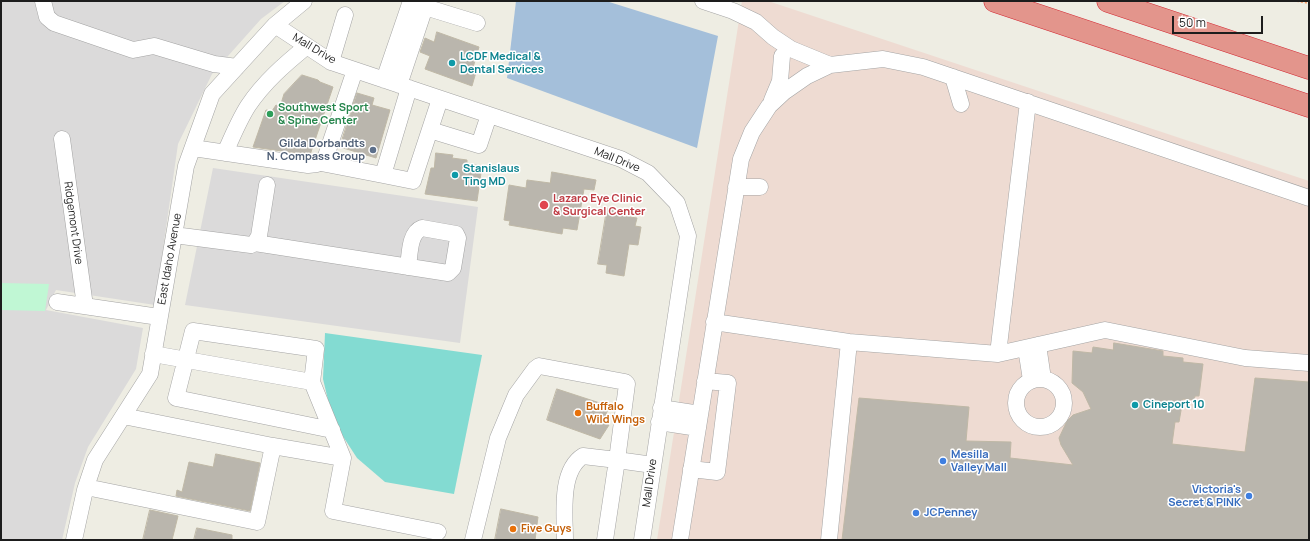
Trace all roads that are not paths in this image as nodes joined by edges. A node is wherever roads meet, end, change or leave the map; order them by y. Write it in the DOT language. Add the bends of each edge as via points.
graph roads {
  1 [pos="43,1"];
  2 [pos="304,1"];
  3 [pos="412,1"];
  4 [pos="703,1"];
  5 [pos="995,1"];
  6 [pos="1108,1"];
  7 [pos="345,15"];
  8 [pos="477,24"];
  9 [pos="275,26"];
  10 [pos="407,36"];
  11 [pos="306,46"];
  12 [pos="786,52"];
  13 [pos="330,62"];
  14 [pos="830,65"];
  15 [pos="237,67"];
  16 [pos="1309,68"];
  17 [pos="355,70"];
  18 [pos="953,77"];
  19 [pos="803,79"];
  20 [pos="398,84"];
  21 [pos="440,99"];
  22 [pos="1028,102"];
  23 [pos="961,104"];
  24 [pos="769,106"];
  25 [pos="1309,106"];
  26 [pos="489,115"];
  27 [pos="430,130"];
  28 [pos="62,139"];
  29 [pos="193,148"];
  30 [pos="225,153"];
  31 [pos="321,163"];
  32 [pos="383,175"];
  33 [pos="267,185"];
  34 [pos="736,187"];
  35 [pos="760,187"];
  36 [pos="1309,198"];
  37 [pos="174,235"];
  38 [pos="255,243"];
  39 [pos="408,267"];
  40 [pos="57,302"];
  41 [pos="85,306"];
  42 [pos="159,318"];
  43 [pos="714,322"];
  44 [pos="849,342"];
  45 [pos="1032,346"];
  46 [pos="153,354"];
  47 [pos="998,354"];
  48 [pos="186,360"];
  49 [pos="1309,363"];
  50 [pos="1037,380"];
  51 [pos="705,381"];
  52 [pos="312,382"];
  53 [pos="660,415"];
  54 [pos="123,416"];
  55 [pos="699,421"];
  56 [pos="332,430"];
  57 [pos="273,446"];
  58 [pos="343,458"];
  59 [pos="617,460"];
  60 [pos="653,465"];
  61 [pos="691,469"];
  62 [pos="86,487"];
  63 [pos="438,532"];
  64 [pos="74,540"];
  65 [pos="473,540"];
  66 [pos="565,540"];
  67 [pos="605,540"];
  68 [pos="642,540"];
  69 [pos="680,540"];
  70 [pos="829,540"];
  1 -- 15 [label="street" via="47,17 54,22 133,50 154,46 214,64"];
  2 -- 9 [label="street, East Idaho Avenue"];
  3 -- 10 [label="street"];
  4 -- 12 [label="street" via="756,22"];
  5 -- 25 [label="highway"];
  6 -- 16 [label="highway"];
  7 -- 13 [label="street"];
  8 -- 10 [label="street" via="425,7"];
  9 -- 11 [label="street, Mall Drive"];
  9 -- 15 [label="street, East Idaho Avenue"];
  10 -- 20 [label="street"];
  11 -- 13 [label="street, Mall Drive"];
  11 -- 30 [label="street" via="262,87 247,107"];
  12 -- 14 [label="street"];
  12 -- 19 [label="street"];
  12 -- 24 [label="street" via="780,81"];
  13 -- 17 [label="street, Mall Drive"];
  14 -- 18 [label="street" via="883,59 923,67"];
  14 -- 19 [label="street"];
  15 -- 29 [label="street, East Idaho Avenue" via="212,94"];
  17 -- 20 [label="street, Mall Drive"];
  17 -- 31 [label="street" via="325,159"];
  18 -- 22 [label="street"];
  18 -- 23 [label="street"];
  19 -- 24 [label="street"];
  20 -- 21 [label="street, Mall Drive"];
  20 -- 32 [label="street"];
  21 -- 26 [label="street, Mall Drive"];
  21 -- 27 [label="street"];
  22 -- 36 [label="street"];
  22 -- 47 [label="street"];
  24 -- 34 [label="street" via="752,132 741,159"];
  26 -- 27 [label="street" via="479,145"];
  26 -- 53 [label="street, Mall Drive" via="621,159 648,173 677,203 688,236"];
  27 -- 32 [label="street" via="413,181"];
  28 -- 41 [label="street, Ridgemont Drive"];
  29 -- 30 [label="street"];
  29 -- 37 [label="street, East Idaho Avenue" via="186,166"];
  30 -- 31 [label="street" via="308,165"];
  31 -- 32 [label="street"];
  33 -- 38 [label="street" via="259,236"];
  34 -- 35 [label="street"];
  34 -- 43 [label="street"];
  37 -- 38 [label="street" via="247,246"];
  37 -- 42 [label="street, East Idaho Avenue"];
  38 -- 39 [label="street"];
  40 -- 41 [label="street"];
  41 -- 42 [label="street"];
  42 -- 46 [label="street, East Idaho Avenue"];
  43 -- 44 [label="street"];
  43 -- 51 [label="street"];
  44 -- 47 [label="street"];
  44 -- 70 [label="street"];
  45 -- 47 [label="street"];
  45 -- 49 [label="street" via="1105,330 1245,358"];
  45 -- 50 [label="street"];
  46 -- 48 [label="street"];
  46 -- 54 [label="street, East Idaho Avenue" via="150,374"];
  48 -- 52 [label="street"];
  48 -- 52 [label="street" via="193,331 316,349"];
  48 -- 56 [label="street" via="176,398"];
  51 -- 55 [label="street"];
  51 -- 61 [label="street" via="728,383 717,472"];
  52 -- 56 [label="street"];
  53 -- 55 [label="street"];
  53 -- 60 [label="street, Mall Drive"];
  54 -- 57 [label="street"];
  54 -- 62 [label="street, East Idaho Avenue" via="95,460"];
  55 -- 61 [label="street"];
  56 -- 58 [label="street"];
  57 -- 58 [label="street"];
  57 -- 62 [label="street" via="257,522"];
  58 -- 63 [label="street" via="333,511"];
  59 -- 60 [label="street"];
  59 -- 65 [label="street" via="627,384 622,380 539,366 534,369 516,395 498,438"];
  59 -- 66 [label="street" via="583,456 575,464 566,482"];
  59 -- 67 [label="street"];
  60 -- 68 [label="street, Mall Drive"];
  61 -- 69 [label="street"];
  62 -- 64 [label="street, East Idaho Avenue"];
}
